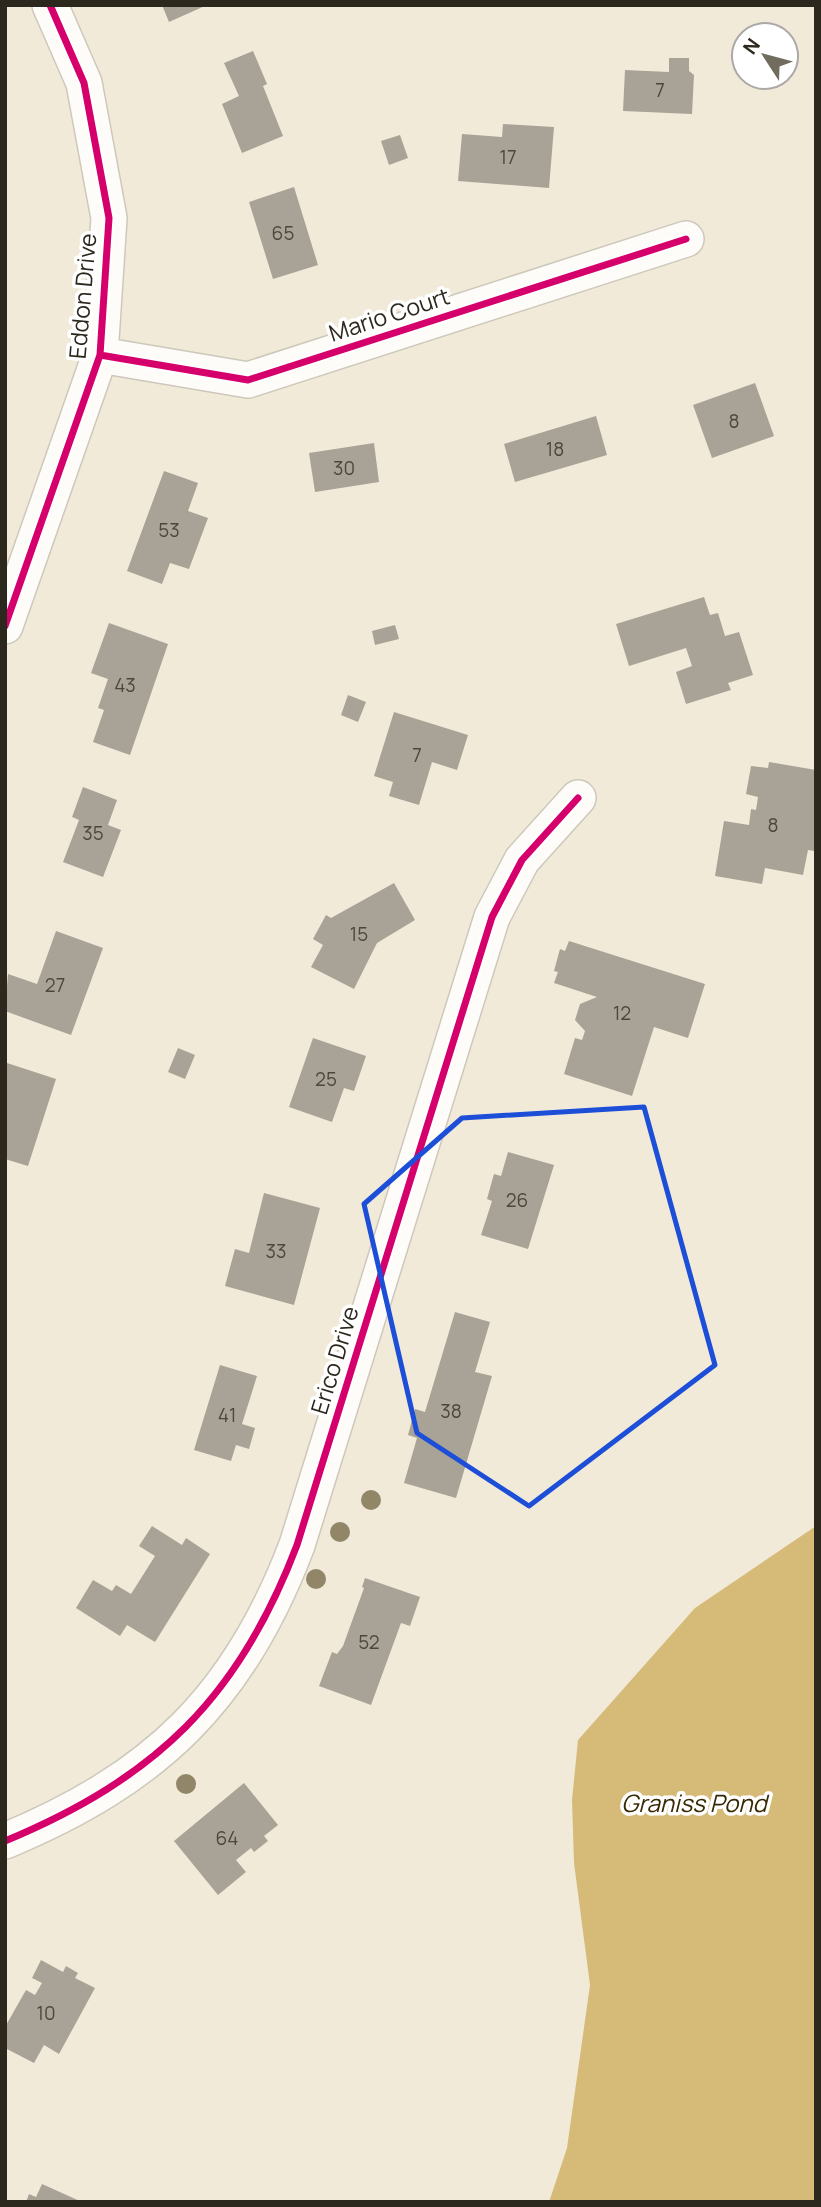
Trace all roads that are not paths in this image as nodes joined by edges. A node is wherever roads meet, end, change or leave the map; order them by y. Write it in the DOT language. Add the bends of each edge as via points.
graph roads {
  1 [pos="50,5"];
  2 [pos="686,239"];
  3 [pos="100,355"];
  4 [pos="14,574"];
  5 [pos="5,626"];
  6 [pos="578,798"];
  7 [pos="5,1841"];
  1 -- 3 [label="street, Eddon Drive" via="83,83 108,218"];
  2 -- 3 [label="street, Mario Court" via="248,380"];
  3 -- 4 [label="street, Eddon Drive"];
  4 -- 5 [label="street, Eddon Drive"];
  6 -- 7 [label="street, Erico Drive" via="522,860 492,917 298,1545 258,1634 228,1680 160,1752 103,1793"];
}
